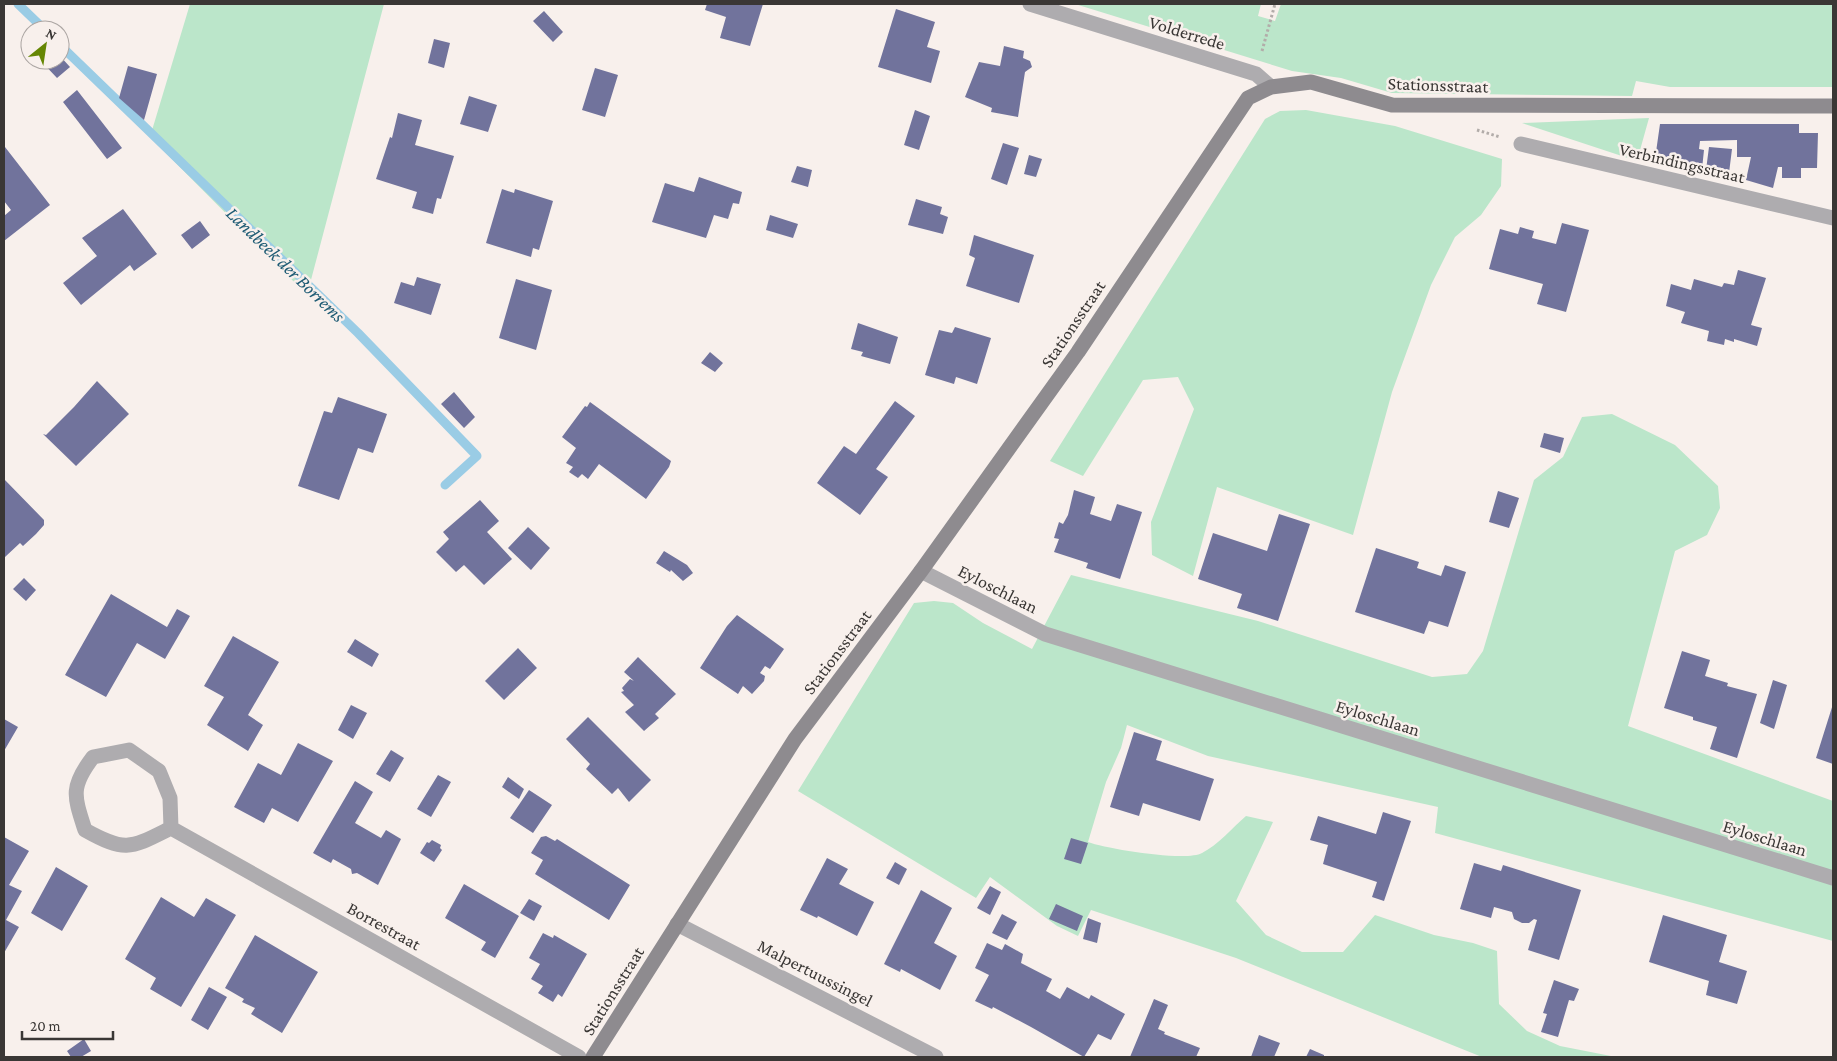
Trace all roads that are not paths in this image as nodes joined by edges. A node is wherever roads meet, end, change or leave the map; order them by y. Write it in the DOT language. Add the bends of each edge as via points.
graph roads {
  1 [pos="1030,4"];
  2 [pos="1271,87"];
  3 [pos="1833,106"];
  4 [pos="1522,144"];
  5 [pos="1833,218"];
  6 [pos="921,571"];
  7 [pos="171,828"];
  8 [pos="1833,878"];
  9 [pos="677,924"];
  10 [pos="579,1057"];
  11 [pos="593,1057"];
  12 [pos="936,1057"];
  1 -- 2 [label="street, Volderrede" via="1256,74"];
  2 -- 3 [label="street, Stationsstraat" via="1311,82 1392,105"];
  2 -- 6 [label="street, Stationsstraat" via="1248,98 1229,124 1078,352"];
  4 -- 5 [label="street, Verbindingsstraat"];
  6 -- 8 [label="street, Eyloschlaan" via="1045,634"];
  6 -- 9 [label="street, Stationsstraat" via="795,739"];
  7 -- 7 [label="street" via="136,845 110,844 85,830 75,799 79,775 93,757 129,750 159,771 170,798"];
  7 -- 10 [label="street, Borrestraat"];
  9 -- 11 [label="street, Stationsstraat"];
  9 -- 12 [label="street, Malpertuussingel"];
}
